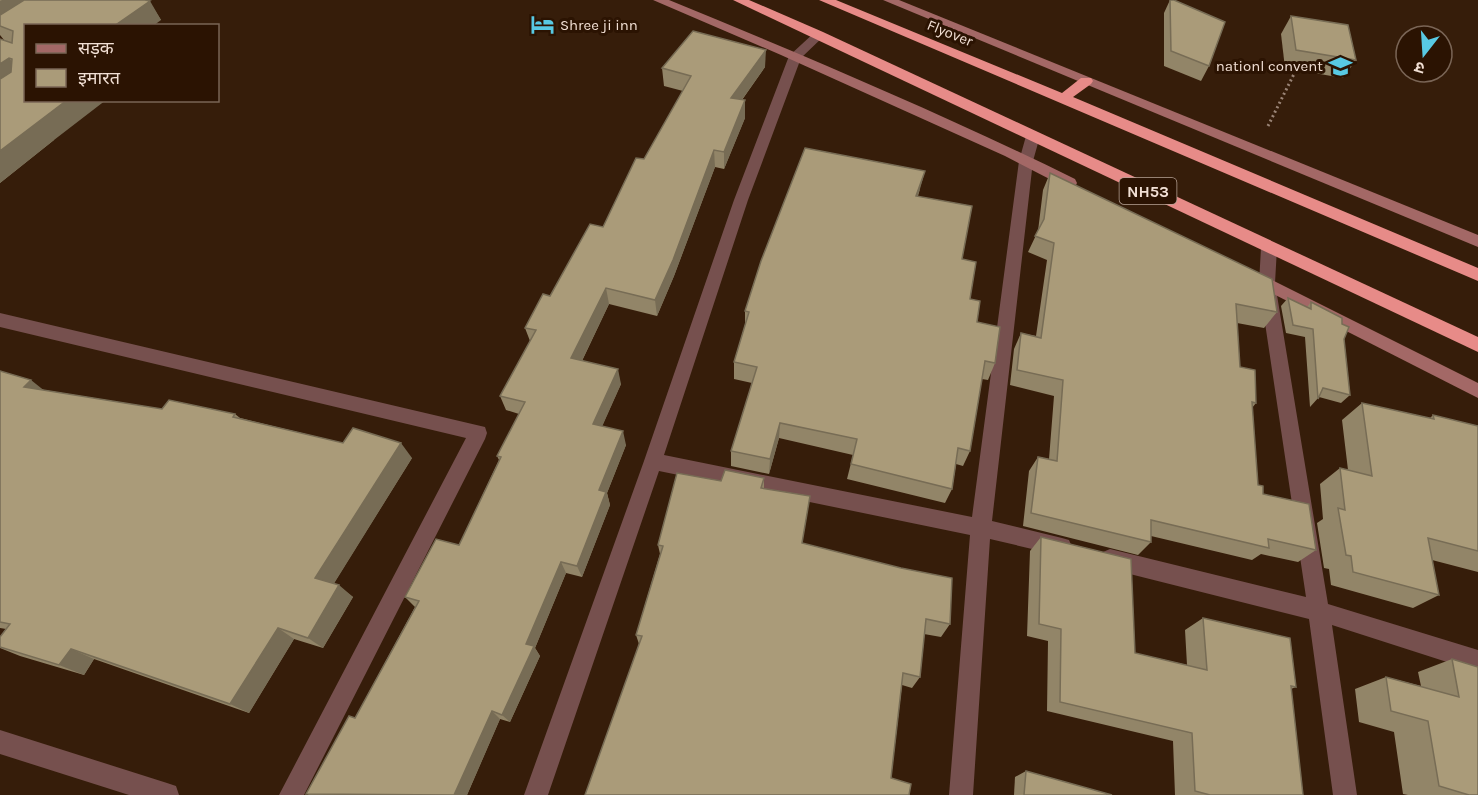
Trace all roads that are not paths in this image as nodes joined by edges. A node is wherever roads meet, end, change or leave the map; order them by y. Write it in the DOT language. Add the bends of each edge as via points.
graph roads {
  1 [pos="659,0"];
  2 [pos="739,0"];
  3 [pos="825,0"];
  4 [pos="889,0"];
  5 [pos="819,35"];
  6 [pos="795,57"];
  7 [pos="1086,81"];
  8 [pos="1063,98"];
  9 [pos="1033,136"];
  10 [pos="1026,161"];
  11 [pos="1078,188"];
  12 [pos="1478,241"];
  13 [pos="1269,248"];
  14 [pos="1235,267"];
  15 [pos="1478,275"];
  16 [pos="1267,283"];
  17 [pos="0,320"];
  18 [pos="1478,345"];
  19 [pos="1478,391"];
  20 [pos="653,461"];
  21 [pos="981,528"];
  22 [pos="1319,610"];
  23 [pos="1478,661"];
  24 [pos="0,742"];
  25 [pos="167,795"];
  26 [pos="291,795"];
  27 [pos="536,795"];
  28 [pos="961,795"];
  29 [pos="1345,795"];
  1 -- 6 [label="street"];
  2 -- 5 [label="highway, NH53"];
  3 -- 8 [label="highway, Flyover"];
  4 -- 7 [label="street"];
  5 -- 6 [label="street"];
  5 -- 9 [label="highway, NH53"];
  6 -- 10 [label="street"];
  6 -- 20 [label="street" via="741,200"];
  7 -- 8 [label="highway"];
  7 -- 12 [label="street"];
  8 -- 15 [label="highway, Flyover"];
  9 -- 10 [label="street"];
  9 -- 13 [label="highway, NH53"];
  10 -- 11 [label="street"];
  10 -- 21 [label="street"];
  13 -- 16 [label="street"];
  13 -- 18 [label="highway, NH53"];
  14 -- 16 [label="street"];
  16 -- 19 [label="street"];
  16 -- 22 [label="street"];
  17 -- 26 [label="street" via="478,434"];
  20 -- 21 [label="street"];
  20 -- 27 [label="street"];
  21 -- 22 [label="street"];
  21 -- 28 [label="street"];
  22 -- 23 [label="street"];
  22 -- 29 [label="street"];
  24 -- 25 [label="street"];
}
